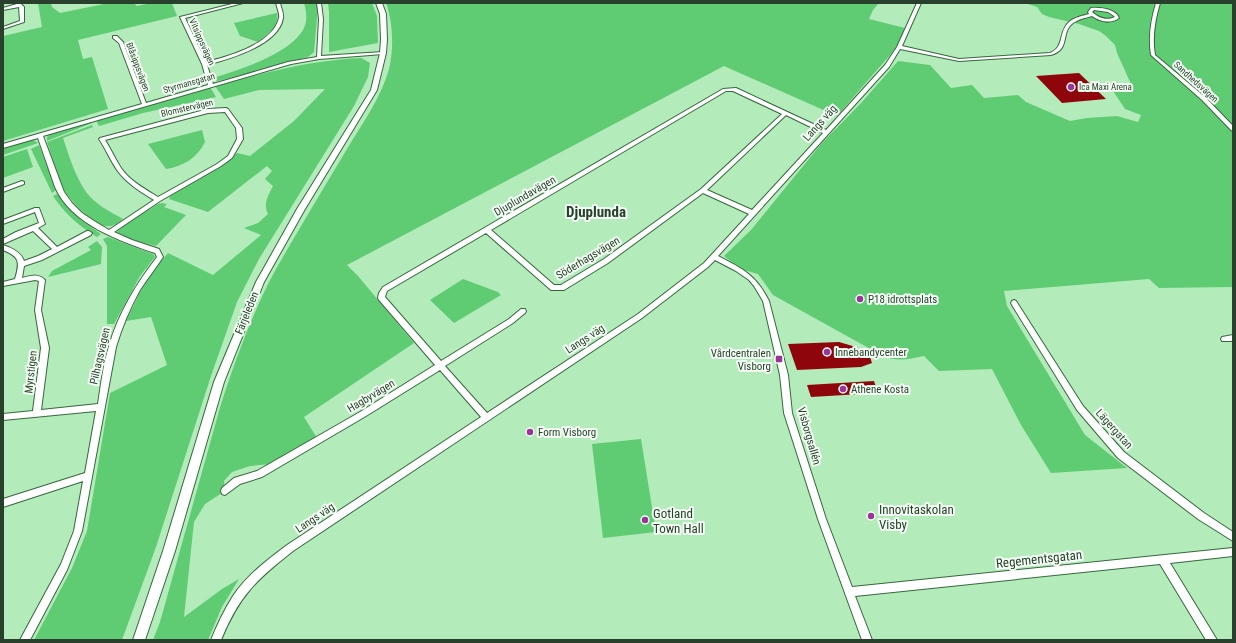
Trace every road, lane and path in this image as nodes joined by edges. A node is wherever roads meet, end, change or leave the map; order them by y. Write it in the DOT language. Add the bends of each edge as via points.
graph roads {
  1 [pos="241,3"];
  2 [pos="278,3"];
  3 [pos="319,3"];
  4 [pos="379,3"];
  5 [pos="919,3"];
  6 [pos="1090,3"];
  7 [pos="1158,3"];
  8 [pos="19,4"];
  9 [pos="3,9"];
  10 [pos="1097,9"];
  11 [pos="1092,15"];
  12 [pos="3,28"];
  13 [pos="115,37"];
  14 [pos="899,47"];
  15 [pos="383,53"];
  16 [pos="318,58"];
  17 [pos="204,64"];
  18 [pos="211,85"];
  19 [pos="144,104"];
  20 [pos="786,114"];
  21 [pos="1233,129"];
  22 [pos="826,132"];
  23 [pos="40,135"];
  24 [pos="3,146"];
  25 [pos="22,184"];
  26 [pos="3,190"];
  27 [pos="704,190"];
  28 [pos="158,200"];
  29 [pos="753,213"];
  30 [pos="3,222"];
  31 [pos="34,228"];
  32 [pos="487,230"];
  33 [pos="89,233"];
  34 [pos="109,233"];
  35 [pos="3,242"];
  36 [pos="3,247"];
  37 [pos="56,250"];
  38 [pos="11,251"];
  39 [pos="3,255"];
  40 [pos="715,257"];
  41 [pos="23,264"];
  42 [pos="18,280"];
  43 [pos="3,284"];
  44 [pos="1014,303"];
  45 [pos="523,311"];
  46 [pos="1233,338"];
  47 [pos="1225,339"];
  48 [pos="441,365"];
  49 [pos="101,407"];
  50 [pos="38,412"];
  51 [pos="3,417"];
  52 [pos="486,417"];
  53 [pos="89,475"];
  54 [pos="225,491"];
  55 [pos="3,503"];
  56 [pos="1233,537"];
  57 [pos="1233,552"];
  58 [pos="1162,559"];
  59 [pos="849,592"];
  60 [pos="25,640"];
  61 [pos="139,640"];
  62 [pos="216,640"];
  63 [pos="867,640"];
  64 [pos="1212,640"];
  1 -- 17 [label="street, Vitsippsvägen" via="182,18"];
  2 -- 17 [label="street" via="281,14 279,22 268,37 240,53"];
  3 -- 16 [label="street" via="321,19"];
  4 -- 15 [label="main road, Färjeleden" via="383,14"];
  5 -- 14 [label="street, Langs väg"];
  6 -- 10 [label="street"];
  7 -- 21 [label="street, Sandhedsvägen" via="1153,18 1153,54 1204,99"];
  8 -- 9 [label="street"];
  8 -- 12 [label="street" via="22,7 22,22"];
  10 -- 11 [label="street" via="1091,11"];
  10 -- 11 [label="street" via="1113,12 1117,18 1107,20"];
  11 -- 14 [label="street" via="1071,21 1066,27 1060,49 1051,54 959,60"];
  13 -- 19 [label="street, Blåsippsvägen" via="121,42"];
  14 -- 22 [label="street, Langs väg" via="887,66"];
  15 -- 16 [label="street, Styrmansgatan"];
  15 -- 61 [label="main road, Färjeleden" via="374,90 301,209 260,282 219,382 169,551"];
  16 -- 18 [label="street, Styrmansgatan" via="290,63"];
  17 -- 18 [label="street, Vitsippsvägen"];
  18 -- 19 [label="street, Styrmansgatan"];
  19 -- 23 [label="street, Styrmansgatan"];
  20 -- 22 [label="street, Djuplundavägen"];
  20 -- 27 [label="street, Söderhagsvägen"];
  20 -- 32 [label="street, Djuplundavägen" via="734,89 725,90"];
  22 -- 29 [label="street, Langs väg"];
  23 -- 24 [label="street, Styrmansgatan"];
  23 -- 34 [label="street, Pilhagsvägen" via="63,195 85,218"];
  25 -- 26 [label="street"];
  27 -- 29 [label="street"];
  27 -- 32 [label="street, Söderhagsvägen" via="606,261 562,288 553,288"];
  28 -- 28 [label="street, Blomstervägen" via="230,157 240,139 239,128 226,110 208,111 102,139 127,177 137,187"];
  28 -- 34 [label="street, Blomstervägen"];
  29 -- 40 [label="street, Langs väg"];
  30 -- 31 [label="street" via="37,209 42,224"];
  31 -- 35 [label="street"];
  31 -- 37 [label="street"];
  32 -- 48 [label="street, Djuplundavägen" via="382,293 381,298"];
  33 -- 37 [label="street"];
  34 -- 49 [label="street, Pilhagsvägen" via="157,251 160,256 144,276 120,323 112,347"];
  36 -- 38 [label="street"];
  37 -- 41 [label="street"];
  38 -- 39 [label="street"];
  38 -- 41 [label="street" via="17,253"];
  40 -- 52 [label="street, Langs väg" via="646,312"];
  40 -- 59 [label="street, Visborgsallén" via="749,276 761,290 766,301 784,375 788,413 822,519"];
  41 -- 42 [label="street"];
  42 -- 43 [label="street, Myrstigen"];
  42 -- 50 [label="street, Myrstigen" via="36,277 42,280 38,310 46,348"];
  44 -- 56 [label="street, Lägergatan" via="1080,408 1120,455"];
  45 -- 48 [label="street, Hagbyvägen" via="512,321"];
  46 -- 47 [label="street"];
  48 -- 52 [label="street, Djuplundavägen"];
  48 -- 54 [label="street, Hagbyvägen" via="312,444 259,474 237,481"];
  49 -- 50 [label="street"];
  49 -- 53 [label="street, Pilhagsvägen"];
  50 -- 51 [label="street"];
  52 -- 62 [label="street, Langs väg" via="290,548 259,572 242,589 231,606"];
  53 -- 55 [label="street"];
  53 -- 60 [label="street, Pilhagsvägen" via="78,531 70,553"];
  57 -- 58 [label="street, Regementsgatan"];
  58 -- 59 [label="street, Regementsgatan"];
  58 -- 64 [label="street"];
  59 -- 63 [label="street, Visborgsallén"];
}
